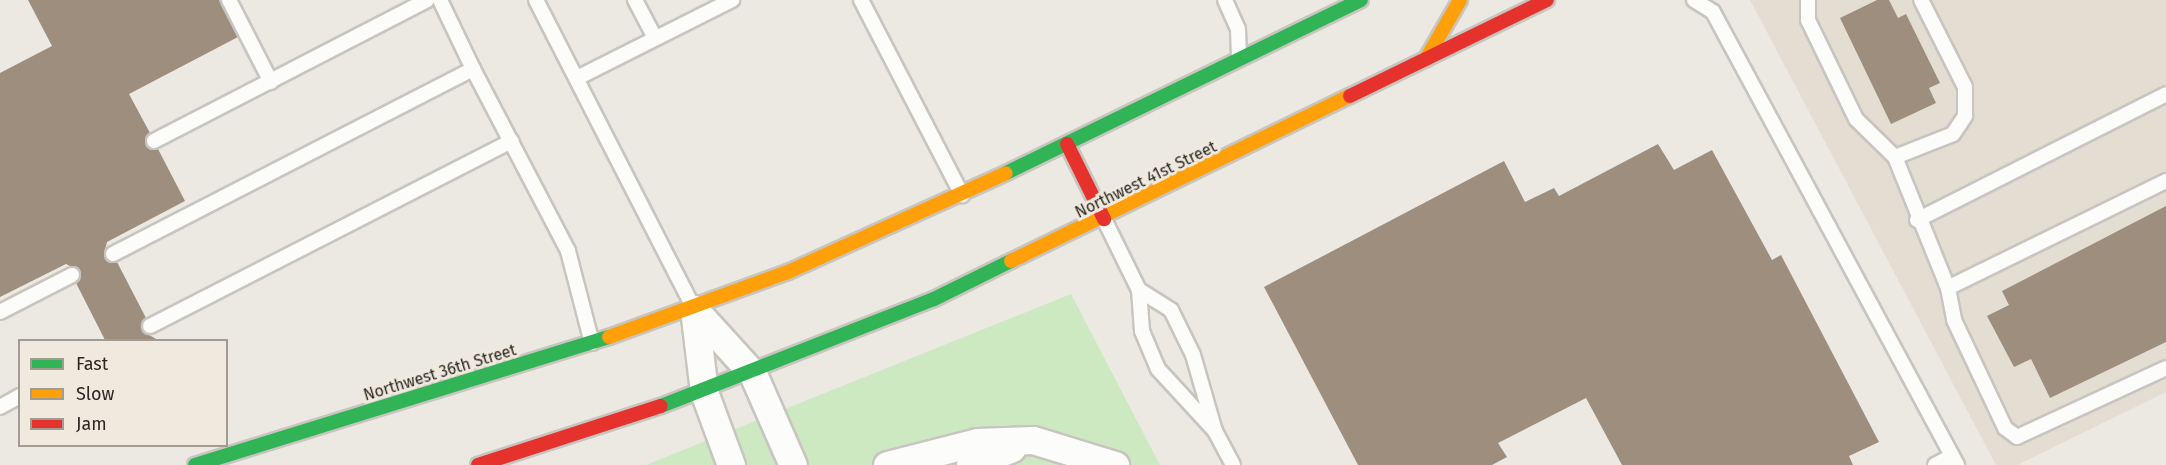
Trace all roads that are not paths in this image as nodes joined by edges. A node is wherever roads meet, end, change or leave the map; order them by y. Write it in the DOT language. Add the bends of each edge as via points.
graph roads {
  1 [pos="229,0"];
  2 [pos="427,0"];
  3 [pos="440,0"];
  4 [pos="536,0"];
  5 [pos="635,0"];
  6 [pos="732,0"];
  7 [pos="861,0"];
  8 [pos="1225,0"];
  9 [pos="1361,0"];
  10 [pos="1461,0"];
  11 [pos="1547,0"];
  12 [pos="1694,0"];
  13 [pos="1808,0"];
  14 [pos="1921,0"];
  15 [pos="655,38"];
  16 [pos="1426,59"];
  17 [pos="1239,60"];
  18 [pos="473,69"];
  19 [pos="577,78"];
  20 [pos="271,82"];
  21 [pos="2166,94"];
  22 [pos="154,141"];
  23 [pos="511,141"];
  24 [pos="1067,144"];
  25 [pos="1895,157"];
  26 [pos="2166,181"];
  27 [pos="962,195"];
  28 [pos="1104,219"];
  29 [pos="1917,220"];
  30 [pos="113,255"];
  31 [pos="72,275"];
  32 [pos="1948,288"];
  33 [pos="1139,290"];
  34 [pos="694,309"];
  35 [pos="0,312"];
  36 [pos="150,326"];
  37 [pos="592,343"];
  38 [pos="2166,368"];
  39 [pos="753,374"];
  40 [pos="704,392"];
  41 [pos="18,397"];
  42 [pos="0,407"];
  43 [pos="1215,431"];
  44 [pos="1033,440"];
  45 [pos="1955,460"];
  46 [pos="195,465"];
  47 [pos="478,465"];
  48 [pos="731,465"];
  49 [pos="793,465"];
  50 [pos="887,465"];
  51 [pos="970,465"];
  52 [pos="1114,465"];
  53 [pos="1233,465"];
  54 [pos="1935,465"];
  1 -- 20 [label="lane"];
  2 -- 20 [label="lane"];
  3 -- 18 [label="lane"];
  4 -- 19 [label="lane"];
  5 -- 15 [label="lane"];
  6 -- 15 [label="lane"];
  7 -- 27 [label="lane"];
  8 -- 17 [label="lane" via="1238,29"];
  9 -- 17 [label="main road"];
  10 -- 16 [label="main road" via="1445,19"];
  11 -- 16 [label="main road, Northwest 41st Street"];
  12 -- 45 [label="lane" via="1713,12"];
  13 -- 25 [label="lane" via="1808,20 1856,119"];
  14 -- 25 [label="lane" via="1965,87 1965,116 1953,134"];
  15 -- 19 [label="lane"];
  16 -- 28 [label="main road, Northwest 41st Street"];
  17 -- 24 [label="main road"];
  18 -- 23 [label="lane"];
  18 -- 30 [label="lane"];
  19 -- 34 [label="lane"];
  20 -- 22 [label="lane"];
  21 -- 29 [label="lane"];
  23 -- 36 [label="lane"];
  23 -- 37 [label="lane" via="568,251"];
  24 -- 27 [label="main road"];
  24 -- 28 [label="main road"];
  25 -- 29 [label="lane"];
  26 -- 32 [label="lane"];
  27 -- 34 [label="main road"];
  28 -- 33 [label="lane"];
  28 -- 39 [label="main road, Northwest 41st Street"];
  29 -- 32 [label="lane"];
  31 -- 35 [label="lane"];
  32 -- 38 [label="lane" via="1954,320 2005,428 2017,437"];
  33 -- 43 [label="lane" via="1142,331 1158,369"];
  33 -- 43 [label="lane" via="1171,310 1193,355"];
  34 -- 37 [label="main road, Northwest 36th Street"];
  34 -- 39 [label="street"];
  34 -- 40 [label="street"];
  37 -- 46 [label="main road, Northwest 36th Street"];
  39 -- 40 [label="main road"];
  39 -- 49 [label="street"];
  40 -- 47 [label="main road"];
  40 -- 48 [label="street"];
  41 -- 42 [label="lane"];
  43 -- 53 [label="lane"];
  44 -- 50 [label="street" via="977,442"];
  44 -- 51 [label="street"];
  44 -- 52 [label="street"];
  45 -- 54 [label="lane"];
}
